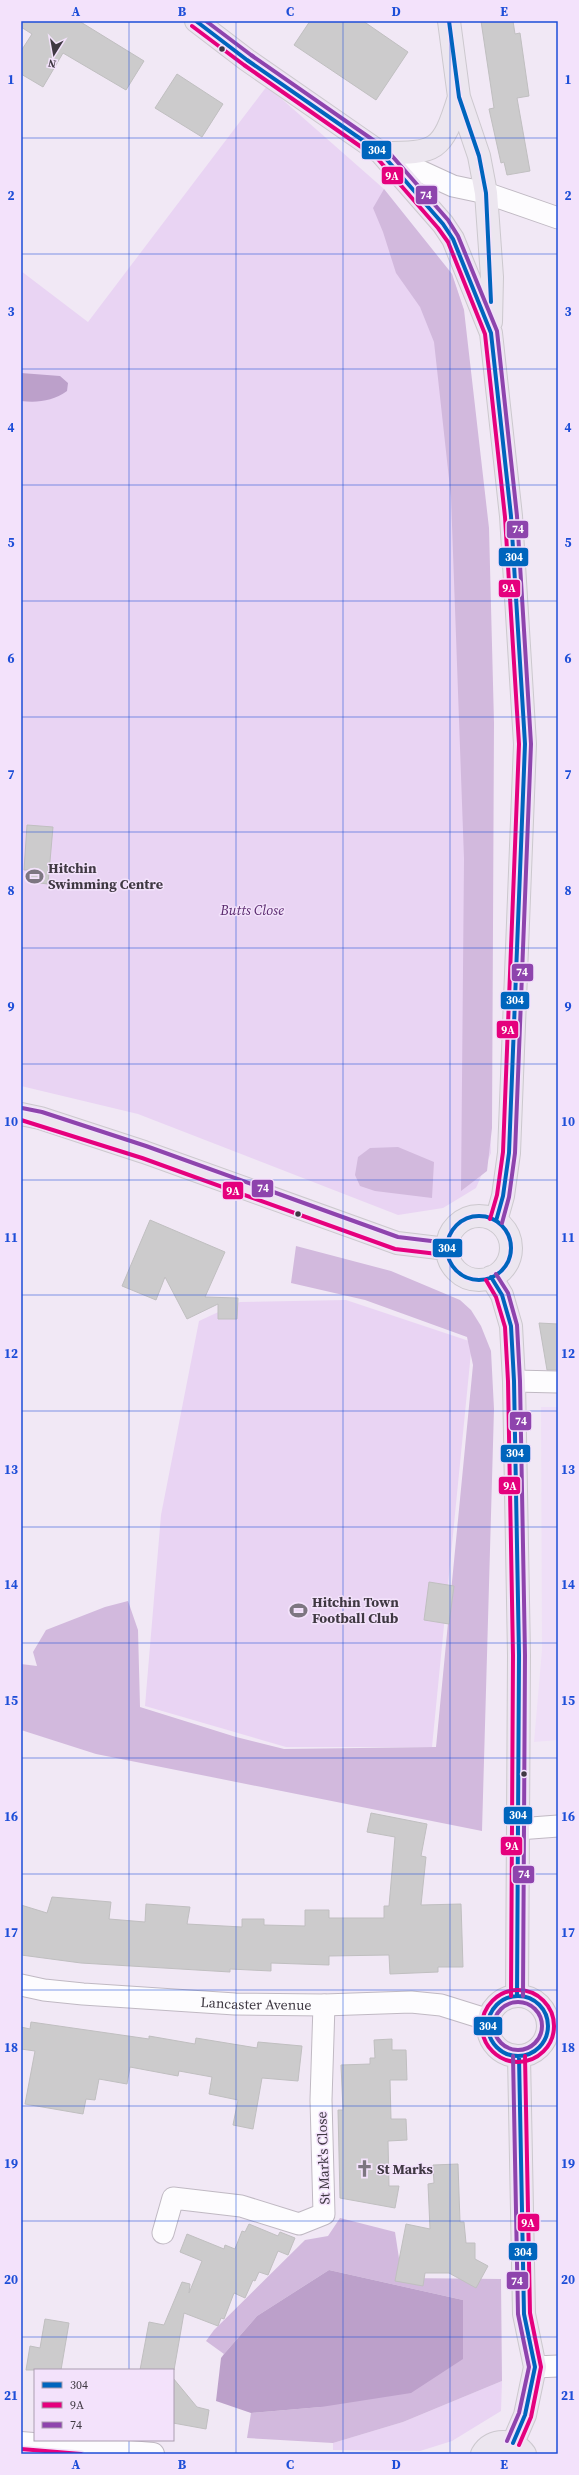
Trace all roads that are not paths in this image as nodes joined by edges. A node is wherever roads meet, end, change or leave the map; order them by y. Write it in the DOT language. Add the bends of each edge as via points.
graph roads {
  1 [pos="196,21"];
  2 [pos="449,21"];
  3 [pos="459,97"];
  4 [pos="381,154"];
  5 [pos="486,193"];
  6 [pos="558,218"];
  7 [pos="491,333"];
  8 [pos="21,1114"];
  9 [pos="496,1221"];
  10 [pos="447,1249"];
  11 [pos="491,1277"];
  12 [pos="514,1381"];
  13 [pos="558,1382"];
  14 [pos="558,1826"];
  15 [pos="518,1829"];
  16 [pos="21,1985"];
  17 [pos="517,1996"];
  18 [pos="324,2005"];
  19 [pos="489,2020"];
  20 [pos="553,2027"];
  21 [pos="519,2056"];
  22 [pos="163,2233"];
  23 [pos="558,2366"];
  24 [pos="535,2367"];
  25 [pos="22,2447"];
  26 [pos="519,2449"];
  27 [pos="153,2454"];
  28 [pos="482,2454"];
  1 -- 4 [label="main road"];
  2 -- 3 [label="main road"];
  3 -- 4 [label="main road" via="445,136 433,148 417,153"];
  3 -- 5 [label="main road" via="479,156"];
  4 -- 5 [label="street" via="453,186"];
  4 -- 7 [label="main road" via="443,224 453,239"];
  5 -- 6 [label="street"];
  5 -- 7 [label="main road" via="492,277"];
  7 -- 9 [label="main road" via="511,516 525,744 509,1153"];
  8 -- 10 [label="main road" via="144,1152 397,1243"];
  9 -- 10 [label="main road" via="477,1216 463,1220 452,1230"];
  9 -- 11 [label="main road" via="508,1235 510,1253 502,1270"];
  10 -- 11 [label="main road" via="449,1260 462,1275 476,1279"];
  11 -- 12 [label="main road" via="502,1295 511,1326"];
  12 -- 13 [label="street"];
  12 -- 15 [label="main road" via="519,1639"];
  14 -- 15 [label="street"];
  15 -- 17 [label="main road"];
  16 -- 18 [label="street, Lancaster Avenue" via="83,1994 227,2004"];
  17 -- 19 [label="main road" via="502,2001 491,2012"];
  17 -- 20 [label="main road" via="525,1997 539,2005"];
  18 -- 19 [label="street, Lancaster Avenue" via="411,2002 441,2005"];
  18 -- 22 [label="street, St Mark's Close" via="321,2100 324,2214 298,2224 241,2206 173,2198"];
  19 -- 21 [label="main road" via="488,2029 496,2046 503,2052"];
  20 -- 21 [label="main road" via="537,2050"];
  21 -- 24 [label="main road" via="524,2314"];
  23 -- 24 [label="street"];
  24 -- 26 [label="main road"];
  25 -- 27 [label="street"];
  26 -- 28 [label="main road" via="498,2442 490,2445"];
}
